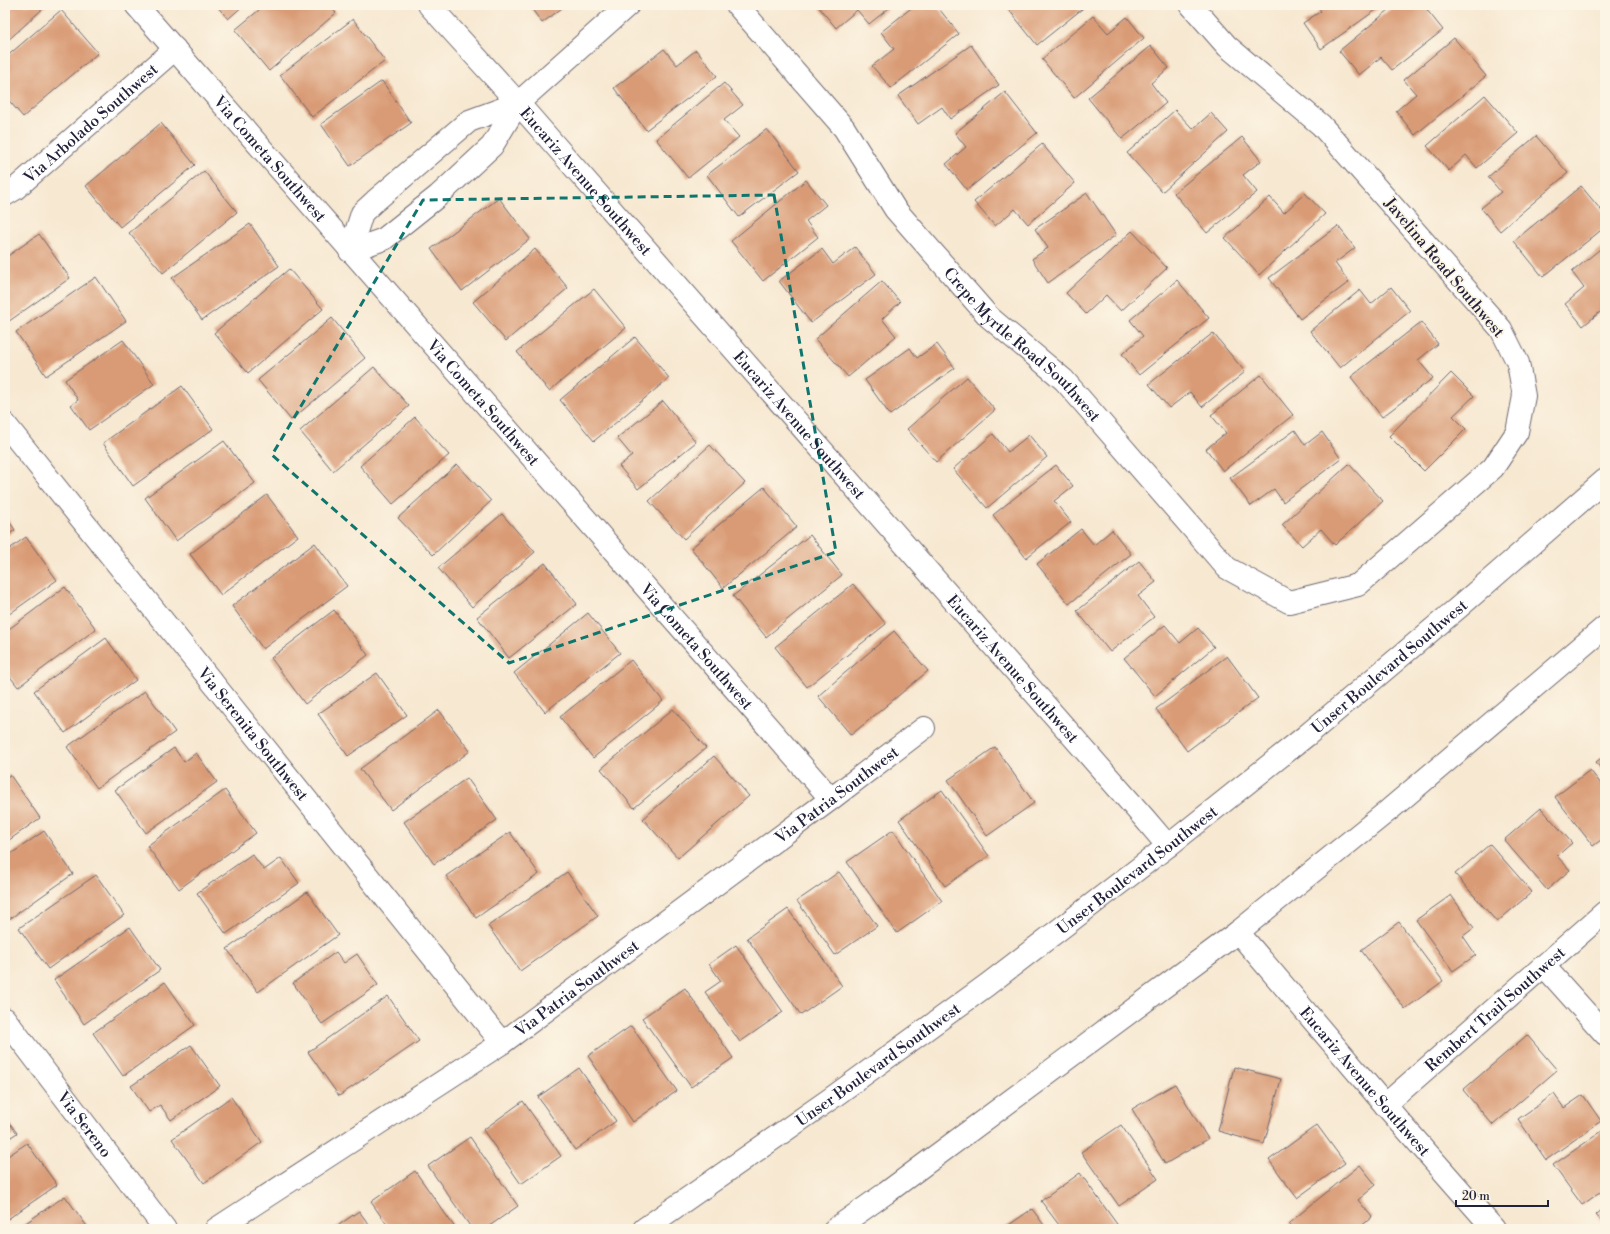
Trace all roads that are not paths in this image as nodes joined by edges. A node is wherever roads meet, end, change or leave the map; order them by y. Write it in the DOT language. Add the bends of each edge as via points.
graph roads {
  1 [pos="136,5"];
  2 [pos="429,5"];
  3 [pos="628,5"];
  4 [pos="737,5"];
  5 [pos="1190,5"];
  6 [pos="175,49"];
  7 [pos="518,103"];
  8 [pos="5,195"];
  9 [pos="350,251"];
  10 [pos="5,424"];
  11 [pos="1605,480"];
  12 [pos="1358,585"];
  13 [pos="1605,627"];
  14 [pos="924,728"];
  15 [pos="831,799"];
  16 [pos="1168,846"];
  17 [pos="1605,912"];
  18 [pos="1238,932"];
  19 [pos="1544,966"];
  20 [pos="5,1019"];
  21 [pos="1605,1034"];
  22 [pos="502,1044"];
  23 [pos="1385,1105"];
  24 [pos="165,1229"];
  25 [pos="216,1229"];
  26 [pos="644,1229"];
  27 [pos="835,1229"];
  28 [pos="1494,1229"];
  1 -- 6 [label="street, Via Cometa Southwest"];
  2 -- 7 [label="street, Eucariz Avenue Southwest"];
  3 -- 7 [label="street"];
  4 -- 12 [label="street, Crepe Myrtle Road Southwest" via="844,128 895,209 989,317 1064,380 1227,568 1289,602"];
  5 -- 12 [label="street, Javelina Road Southwest" via="1226,46 1321,125 1501,329 1518,363 1524,396 1517,432 1493,468"];
  6 -- 8 [label="street, Via Arbolado Southwest" via="21,184"];
  6 -- 9 [label="street, Via Cometa Southwest"];
  7 -- 9 [label="street" via="492,146 438,196 384,239"];
  7 -- 9 [label="street" via="469,121 375,201 362,213"];
  7 -- 16 [label="street, Eucariz Avenue Southwest"];
  9 -- 15 [label="street, Via Cometa Southwest"];
  10 -- 22 [label="street, Via Serenita Southwest"];
  11 -- 16 [label="street, Unser Boulevard Southwest" via="1306,736"];
  13 -- 18 [label="street" via="1389,810"];
  14 -- 15 [label="street, Via Patria Southwest"];
  15 -- 22 [label="street, Via Patria Southwest"];
  16 -- 26 [label="street, Unser Boulevard Southwest" via="987,985"];
  17 -- 19 [label="street, Rembert Trail Southwest"];
  18 -- 23 [label="street, Eucariz Avenue Southwest"];
  18 -- 27 [label="street"];
  19 -- 21 [label="street"];
  19 -- 23 [label="street, Rembert Trail Southwest"];
  20 -- 24 [label="street, Via Sereno"];
  22 -- 25 [label="street, Via Patria Southwest"];
  23 -- 28 [label="street, Eucariz Avenue Southwest"];
}
